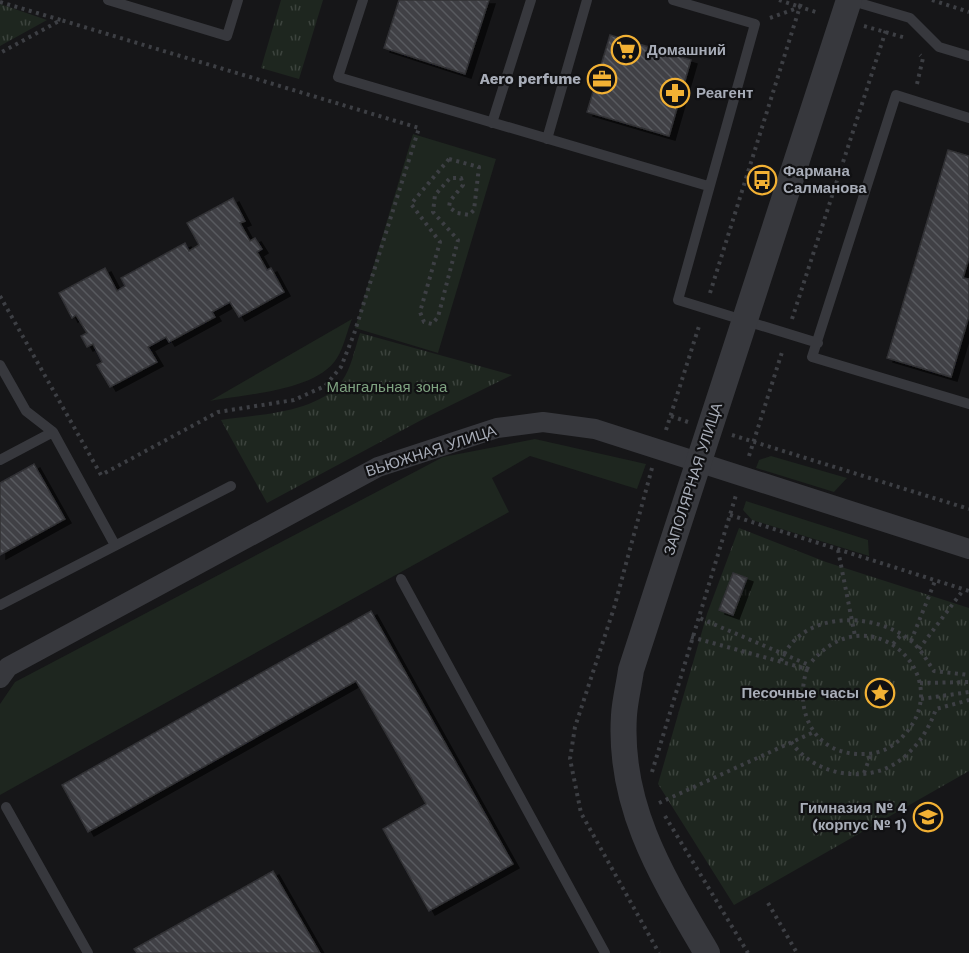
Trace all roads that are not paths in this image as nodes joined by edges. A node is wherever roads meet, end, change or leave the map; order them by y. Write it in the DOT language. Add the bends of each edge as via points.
graph roads {
  1 [pos="108,0"];
  2 [pos="238,0"];
  3 [pos="363,0"];
  4 [pos="531,0"];
  5 [pos="587,0"];
  6 [pos="673,0"];
  7 [pos="846,7"];
  8 [pos="969,56"];
  9 [pos="969,118"];
  10 [pos="492,123"];
  11 [pos="547,139"];
  12 [pos="708,186"];
  13 [pos="743,321"];
  14 [pos="818,343"];
  15 [pos="0,365"];
  16 [pos="969,404"];
  17 [pos="53,432"];
  18 [pos="0,460"];
  19 [pos="697,463"];
  20 [pos="231,486"];
  21 [pos="116,545"];
  22 [pos="969,549"];
  23 [pos="401,579"];
  24 [pos="0,605"];
  25 [pos="0,678"];
  26 [pos="6,807"];
  27 [pos="88,953"];
  28 [pos="605,953"];
  29 [pos="707,953"];
  1 -- 2 [label="lane" via="226,36"];
  3 -- 10 [label="lane" via="338,77"];
  4 -- 10 [label="lane"];
  5 -- 11 [label="lane"];
  6 -- 12 [label="lane" via="755,24"];
  7 -- 8 [label="lane" via="910,18 939,47"];
  7 -- 13 [label="street, ЗАПОЛЯРНАЯ УЛИЦА"];
  9 -- 14 [label="lane" via="896,95"];
  10 -- 11 [label="lane"];
  11 -- 12 [label="lane"];
  12 -- 13 [label="lane" via="678,300"];
  13 -- 14 [label="lane"];
  13 -- 19 [label="street, ЗАПОЛЯРНАЯ УЛИЦА"];
  14 -- 16 [label="lane" via="812,357"];
  15 -- 17 [label="lane" via="26,411"];
  17 -- 18 [label="lane"];
  17 -- 21 [label="lane"];
  19 -- 22 [label="street, ВЬЮЖНАЯ УЛИЦА"];
  19 -- 25 [label="street, ВЬЮЖНАЯ УЛИЦА" via="595,429 543,422 497,428 406,456 330,491 8,667"];
  19 -- 29 [label="street, ЗАПОЛЯРНАЯ УЛИЦА" via="631,670 624,716 625,757 640,828 661,874"];
  20 -- 21 [label="lane"];
  21 -- 24 [label="lane"];
  23 -- 28 [label="lane"];
  26 -- 27 [label="lane"];
}
